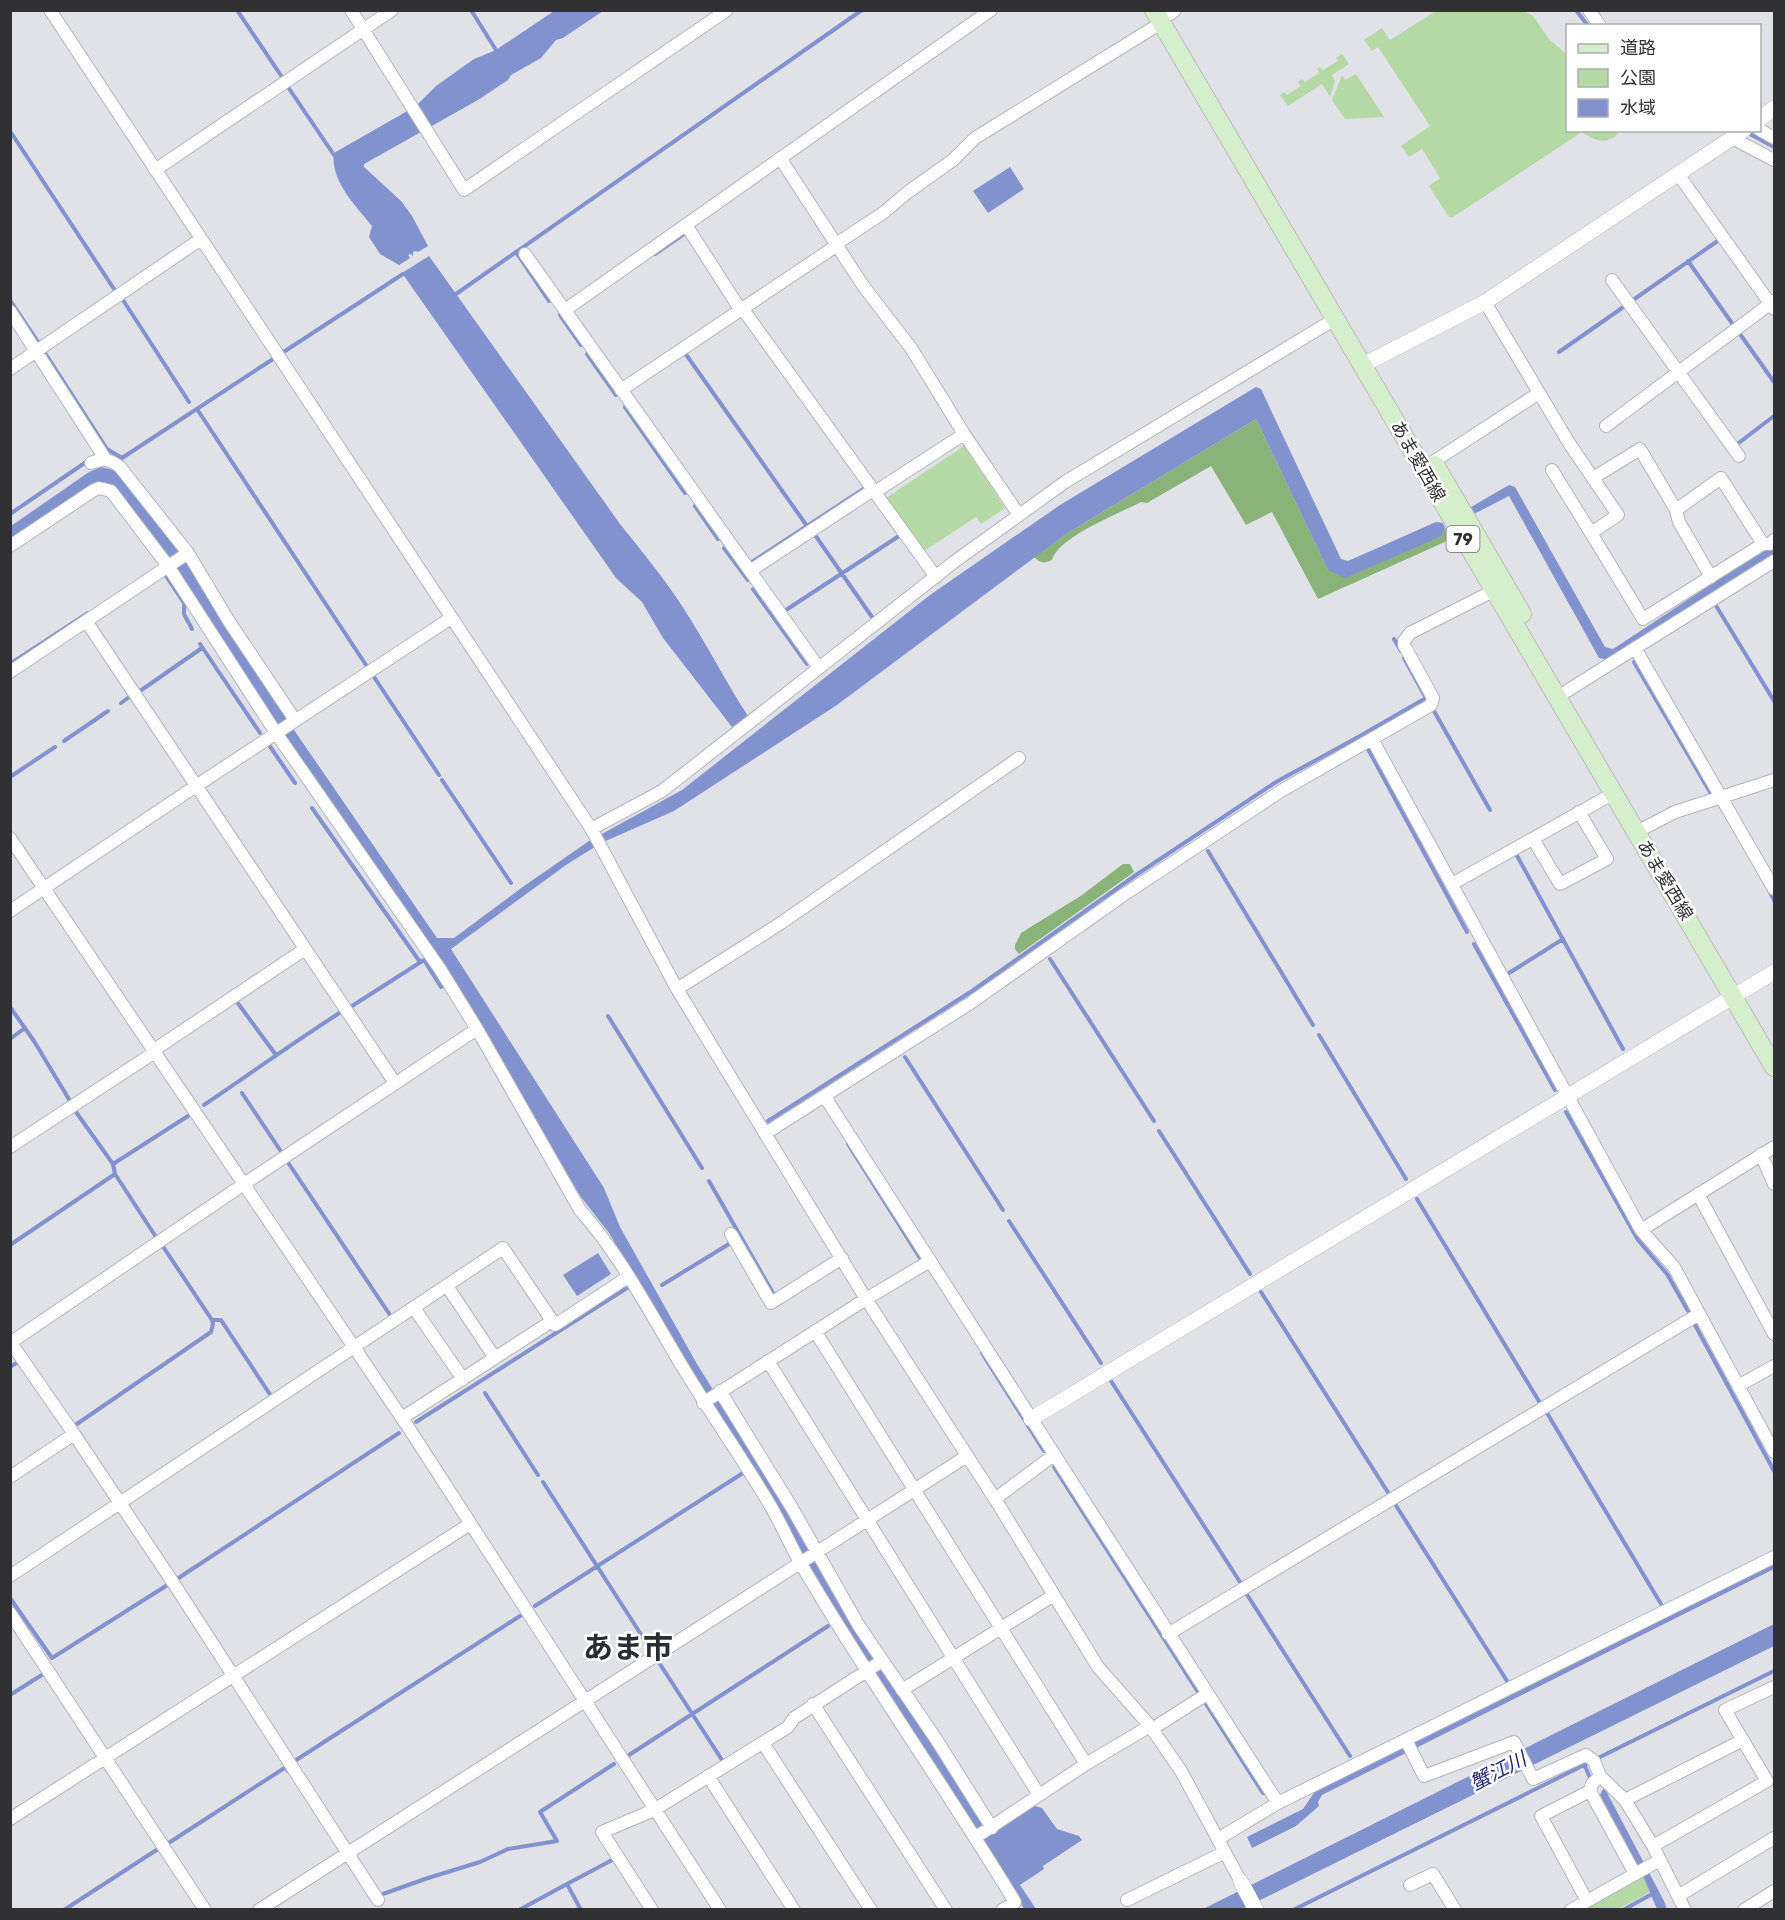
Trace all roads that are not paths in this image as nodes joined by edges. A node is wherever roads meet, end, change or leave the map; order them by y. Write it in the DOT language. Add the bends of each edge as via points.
graph roads {
  1 [pos="50,10"];
  2 [pos="351,10"];
  3 [pos="392,10"];
  4 [pos="727,10"];
  5 [pos="991,10"];
  6 [pos="1589,10"];
  7 [pos="1165,14"];
  8 [pos="1599,24"];
  9 [pos="363,30"];
  10 [pos="1774,108"];
  11 [pos="1761,118"];
  12 [pos="1738,134"];
  13 [pos="780,158"];
  14 [pos="1774,160"];
  15 [pos="155,171"];
  16 [pos="1678,174"];
  17 [pos="686,225"];
  18 [pos="201,239"];
  19 [pos="836,245"];
  20 [pos="525,254"];
  21 [pos="1612,280"];
  22 [pos="1485,302"];
  23 [pos="1773,305"];
  24 [pos="741,309"];
  25 [pos="565,310"];
  26 [pos="10,312"];
  27 [pos="1335,319"];
  28 [pos="37,352"];
  29 [pos="1369,363"];
  30 [pos="10,369"];
  31 [pos="1678,372"];
  32 [pos="621,390"];
  33 [pos="1539,393"];
  34 [pos="1606,426"];
  35 [pos="964,434"];
  36 [pos="1739,456"];
  37 [pos="106,460"];
  38 [pos="1433,462"];
  39 [pos="91,463"];
  40 [pos="1552,470"];
  41 [pos="1593,478"];
  42 [pos="874,491"];
  43 [pos="1676,510"];
  44 [pos="1018,515"];
  45 [pos="1591,533"];
  46 [pos="1769,542"];
  47 [pos="10,546"];
  48 [pos="186,554"];
  49 [pos="1774,561"];
  50 [pos="170,565"];
  51 [pos="750,571"];
  52 [pos="936,577"];
  53 [pos="1711,577"];
  54 [pos="1493,591"];
  55 [pos="451,618"];
  56 [pos="86,621"];
  57 [pos="1635,648"];
  58 [pos="819,668"];
  59 [pos="10,672"];
  60 [pos="1567,691"];
  61 [pos="293,721"];
  62 [pos="277,732"];
  63 [pos="1372,739"];
  64 [pos="1019,758"];
  65 [pos="1774,780"];
  66 [pos="196,786"];
  67 [pos="1614,793"];
  68 [pos="1720,798"];
  69 [pos="1580,812"];
  70 [pos="1646,827"];
  71 [pos="595,836"];
  72 [pos="10,838"];
  73 [pos="1533,839"];
  74 [pos="1452,884"];
  75 [pos="44,888"];
  76 [pos="1774,889"];
  77 [pos="10,911"];
  78 [pos="305,949"];
  79 [pos="1774,972"];
  80 [pos="677,989"];
  81 [pos="1738,992"];
  82 [pos="477,1029"];
  83 [pos="1774,1043"];
  84 [pos="154,1051"];
  85 [pos="1774,1067"];
  86 [pos="395,1083"];
  87 [pos="1569,1096"];
  88 [pos="825,1097"];
  89 [pos="766,1133"];
  90 [pos="10,1147"];
  91 [pos="1774,1147"];
  92 [pos="1761,1154"];
  93 [pos="244,1184"];
  94 [pos="1774,1184"];
  95 [pos="1698,1194"];
  96 [pos="1641,1230"];
  97 [pos="731,1234"];
  98 [pos="842,1258"];
  99 [pos="930,1261"];
  100 [pos="628,1277"];
  101 [pos="447,1286"];
  102 [pos="866,1299"];
  103 [pos="414,1308"];
  104 [pos="1699,1314"];
  105 [pos="552,1321"];
  106 [pos="815,1331"];
  107 [pos="1774,1334"];
  108 [pos="11,1343"];
  109 [pos="355,1348"];
  110 [pos="495,1358"];
  111 [pos="768,1361"];
  112 [pos="1774,1366"];
  113 [pos="463,1379"];
  114 [pos="1738,1386"];
  115 [pos="719,1392"];
  116 [pos="704,1402"];
  117 [pos="402,1418"];
  118 [pos="1031,1419"];
  119 [pos="74,1434"];
  120 [pos="1774,1452"];
  121 [pos="1054,1455"];
  122 [pos="967,1456"];
  123 [pos="10,1477"];
  124 [pos="914,1489"];
  125 [pos="995,1499"];
  126 [pos="120,1503"];
  127 [pos="867,1519"];
  128 [pos="470,1524"];
  129 [pos="815,1552"];
  130 [pos="1774,1557"];
  131 [pos="801,1561"];
  132 [pos="10,1576"];
  133 [pos="1054,1595"];
  134 [pos="10,1613"];
  135 [pos="1001,1628"];
  136 [pos="1168,1634"];
  137 [pos="954,1658"];
  138 [pos="881,1662"];
  139 [pos="867,1671"];
  140 [pos="233,1676"];
  141 [pos="1774,1687"];
  142 [pos="902,1690"];
  143 [pos="1207,1694"];
  144 [pos="584,1702"];
  145 [pos="813,1704"];
  146 [pos="1151,1727"];
  147 [pos="1743,1740"];
  148 [pos="763,1743"];
  149 [pos="1408,1745"];
  150 [pos="105,1758"];
  151 [pos="1086,1764"];
  152 [pos="708,1776"];
  153 [pos="1600,1776"];
  154 [pos="1590,1791"];
  155 [pos="1040,1795"];
  156 [pos="1625,1800"];
  157 [pos="1278,1803"];
  158 [pos="654,1810"];
  159 [pos="10,1819"];
  160 [pos="991,1828"];
  161 [pos="977,1837"];
  162 [pos="1774,1838"];
  163 [pos="1218,1839"];
  164 [pos="1653,1845"];
  165 [pos="1224,1852"];
  166 [pos="347,1853"];
  167 [pos="1660,1860"];
  168 [pos="1641,1871"];
  169 [pos="1241,1882"];
  170 [pos="1410,1885"];
  171 [pos="1774,1891"];
  172 [pos="1678,1896"];
  173 [pos="378,1900"];
  174 [pos="1126,1900"];
  175 [pos="1587,1901"];
  176 [pos="205,1910"];
  177 [pos="259,1910"];
  178 [pos="652,1910"];
  179 [pos="720,1910"];
  180 [pos="794,1910"];
  181 [pos="871,1910"];
  182 [pos="946,1910"];
  183 [pos="1002,1910"];
  184 [pos="1256,1910"];
  185 [pos="1455,1910"];
  186 [pos="1571,1910"];
  187 [pos="1685,1910"];
  188 [pos="1744,1910"];
  1 -- 15 [label="street"];
  2 -- 9 [label="street"];
  3 -- 9 [label="street"];
  4 -- 9 [label="street" via="464,190"];
  5 -- 13 [label="street"];
  6 -- 8 [label="street"];
  7 -- 19 [label="street" via="975,138 953,160"];
  7 -- 27 [label="main road, あま愛西線 / 79"];
  7 -- 29 [label="main road, あま愛西線 / 79"];
  9 -- 15 [label="street"];
  10 -- 11 [label="street"];
  12 -- 14 [label="street"];
  12 -- 16 [label="street"];
  13 -- 17 [label="street"];
  13 -- 19 [label="street"];
  15 -- 18 [label="street"];
  16 -- 22 [label="street"];
  16 -- 23 [label="street"];
  17 -- 24 [label="street"];
  17 -- 25 [label="street"];
  18 -- 28 [label="street"];
  18 -- 55 [label="street"];
  19 -- 24 [label="street"];
  19 -- 35 [label="street" via="911,348"];
  20 -- 25 [label="street"];
  21 -- 31 [label="street"];
  22 -- 29 [label="street"];
  22 -- 33 [label="street"];
  23 -- 31 [label="street"];
  24 -- 32 [label="street"];
  24 -- 42 [label="street"];
  25 -- 32 [label="street"];
  26 -- 28 [label="street"];
  27 -- 29 [label="main road, あま愛西線 / 79"];
  27 -- 44 [label="street"];
  28 -- 30 [label="street"];
  28 -- 37 [label="street"];
  29 -- 38 [label="main road, あま愛西線 / 79"];
  29 -- 54 [label="main road, あま愛西線 / 79"];
  31 -- 34 [label="street"];
  31 -- 36 [label="street"];
  32 -- 51 [label="street"];
  33 -- 38 [label="street"];
  33 -- 41 [label="street"];
  35 -- 42 [label="street"];
  35 -- 44 [label="street"];
  37 -- 39 [label="street"];
  37 -- 48 [label="street" via="120,467"];
  38 -- 60 [label="main road, あま愛西線 / 79"];
  40 -- 45 [label="street"];
  41 -- 43 [label="street" via="1640,449"];
  41 -- 45 [label="street" via="1618,514"];
  42 -- 51 [label="street"];
  42 -- 52 [label="street"];
  43 -- 46 [label="street" via="1721,478"];
  43 -- 53 [label="street"];
  44 -- 52 [label="street"];
  45 -- 53 [label="street" via="1643,619"];
  46 -- 53 [label="street"];
  47 -- 50 [label="street" via="94,490 106,488"];
  48 -- 50 [label="street"];
  48 -- 61 [label="street"];
  49 -- 57 [label="street"];
  50 -- 56 [label="street"];
  50 -- 62 [label="street"];
  51 -- 58 [label="street"];
  52 -- 58 [label="street"];
  54 -- 63 [label="street" via="1406,636 1404,645 1433,699 1431,705"];
  54 -- 67 [label="main road, あま愛西線 / 79"];
  55 -- 61 [label="street"];
  55 -- 71 [label="street"];
  56 -- 59 [label="street"];
  56 -- 66 [label="street"];
  57 -- 60 [label="street"];
  57 -- 68 [label="street"];
  58 -- 71 [label="street" via="662,791"];
  60 -- 70 [label="main road, あま愛西線 / 79"];
  61 -- 62 [label="street"];
  62 -- 66 [label="street"];
  62 -- 82 [label="street"];
  63 -- 74 [label="street"];
  63 -- 88 [label="street" via="1281,791 972,1002"];
  64 -- 80 [label="street" via="781,923"];
  65 -- 68 [label="street"];
  66 -- 75 [label="street"];
  66 -- 78 [label="street"];
  67 -- 69 [label="street"];
  67 -- 81 [label="main road, あま愛西線 / 79"];
  68 -- 70 [label="street" via="1675,812"];
  68 -- 76 [label="street"];
  69 -- 73 [label="street"];
  69 -- 73 [label="street" via="1607,859 1560,884"];
  70 -- 81 [label="main road, あま愛西線 / 79"];
  71 -- 80 [label="street"];
  72 -- 75 [label="street"];
  73 -- 74 [label="street"];
  74 -- 87 [label="street"];
  75 -- 77 [label="street"];
  75 -- 84 [label="street"];
  78 -- 84 [label="street"];
  78 -- 86 [label="street"];
  79 -- 81 [label="street"];
  80 -- 89 [label="street"];
  81 -- 83 [label="main road, あま愛西線 / 79"];
  81 -- 85 [label="main road, あま愛西線 / 79"];
  81 -- 87 [label="street"];
  82 -- 86 [label="street"];
  82 -- 100 [label="street" via="580,1210"];
  84 -- 90 [label="street"];
  84 -- 93 [label="street"];
  86 -- 93 [label="street"];
  87 -- 96 [label="street"];
  87 -- 118 [label="street"];
  88 -- 89 [label="street"];
  88 -- 99 [label="street"];
  89 -- 98 [label="street"];
  91 -- 92 [label="street"];
  92 -- 94 [label="street"];
  92 -- 95 [label="street"];
  93 -- 108 [label="street"];
  93 -- 109 [label="street"];
  95 -- 96 [label="street"];
  95 -- 107 [label="street"];
  96 -- 104 [label="street" via="1674,1267"];
  97 -- 98 [label="street" via="771,1303"];
  98 -- 102 [label="street"];
  99 -- 102 [label="street"];
  99 -- 118 [label="street"];
  100 -- 105 [label="street" via="555,1325"];
  100 -- 116 [label="street"];
  101 -- 103 [label="street"];
  101 -- 105 [label="street" via="503,1248"];
  101 -- 110 [label="street"];
  102 -- 106 [label="street"];
  102 -- 122 [label="street"];
  103 -- 109 [label="street"];
  103 -- 113 [label="street"];
  104 -- 114 [label="street"];
  104 -- 136 [label="street"];
  105 -- 110 [label="street"];
  106 -- 111 [label="street"];
  106 -- 124 [label="street"];
  108 -- 119 [label="street"];
  109 -- 117 [label="street"];
  109 -- 126 [label="street"];
  110 -- 113 [label="street"];
  111 -- 115 [label="street"];
  111 -- 127 [label="street"];
  112 -- 114 [label="street"];
  113 -- 117 [label="street"];
  114 -- 120 [label="street"];
  115 -- 116 [label="street"];
  115 -- 129 [label="street"];
  116 -- 131 [label="street" via="768,1501"];
  117 -- 128 [label="street"];
  118 -- 121 [label="street"];
  119 -- 123 [label="street"];
  119 -- 126 [label="street"];
  121 -- 125 [label="street"];
  121 -- 136 [label="street"];
  122 -- 124 [label="street"];
  122 -- 125 [label="street"];
  124 -- 127 [label="street"];
  124 -- 135 [label="street"];
  125 -- 133 [label="street"];
  126 -- 132 [label="street"];
  126 -- 140 [label="street"];
  127 -- 129 [label="street"];
  127 -- 137 [label="street"];
  128 -- 140 [label="street"];
  128 -- 144 [label="street"];
  129 -- 131 [label="street"];
  129 -- 138 [label="street"];
  130 -- 149 [label="street"];
  131 -- 139 [label="street"];
  131 -- 144 [label="street"];
  133 -- 135 [label="street"];
  133 -- 146 [label="street" via="1098,1667"];
  134 -- 150 [label="street"];
  135 -- 137 [label="street"];
  135 -- 151 [label="street"];
  136 -- 143 [label="street"];
  137 -- 142 [label="street"];
  137 -- 155 [label="street"];
  138 -- 139 [label="street"];
  138 -- 142 [label="street"];
  139 -- 145 [label="street"];
  139 -- 161 [label="street"];
  140 -- 150 [label="street"];
  140 -- 166 [label="street"];
  141 -- 147 [label="street" via="1725,1710"];
  142 -- 160 [label="street"];
  143 -- 146 [label="street"];
  143 -- 157 [label="street"];
  144 -- 158 [label="street"];
  144 -- 166 [label="street"];
  145 -- 148 [label="street"];
  145 -- 182 [label="street"];
  146 -- 151 [label="street"];
  146 -- 163 [label="street" via="1181,1771"];
  147 -- 156 [label="street"];
  147 -- 164 [label="street" via="1767,1781"];
  148 -- 152 [label="street"];
  148 -- 181 [label="street"];
  149 -- 153 [label="street" via="1424,1776 1514,1742 1533,1779 1586,1755 1594,1761"];
  149 -- 157 [label="street"];
  150 -- 159 [label="street"];
  150 -- 176 [label="street"];
  151 -- 155 [label="street"];
  152 -- 158 [label="street"];
  152 -- 180 [label="street"];
  153 -- 154 [label="street"];
  153 -- 156 [label="street"];
  154 -- 168 [label="street"];
  154 -- 175 [label="street" via="1541,1816"];
  155 -- 160 [label="street"];
  156 -- 164 [label="street"];
  157 -- 163 [label="street"];
  158 -- 178 [label="street" via="602,1832"];
  158 -- 179 [label="street"];
  160 -- 161 [label="street"];
  161 -- 183 [label="street" via="1015,1902"];
  162 -- 172 [label="street"];
  163 -- 165 [label="street"];
  164 -- 167 [label="street"];
  165 -- 169 [label="street"];
  165 -- 174 [label="street"];
  166 -- 173 [label="street"];
  166 -- 177 [label="street"];
  167 -- 168 [label="street"];
  167 -- 172 [label="street"];
  168 -- 175 [label="street"];
  169 -- 184 [label="street"];
  170 -- 185 [label="street" via="1433,1874"];
  171 -- 188 [label="street"];
  172 -- 187 [label="street"];
  175 -- 186 [label="street"];
}
